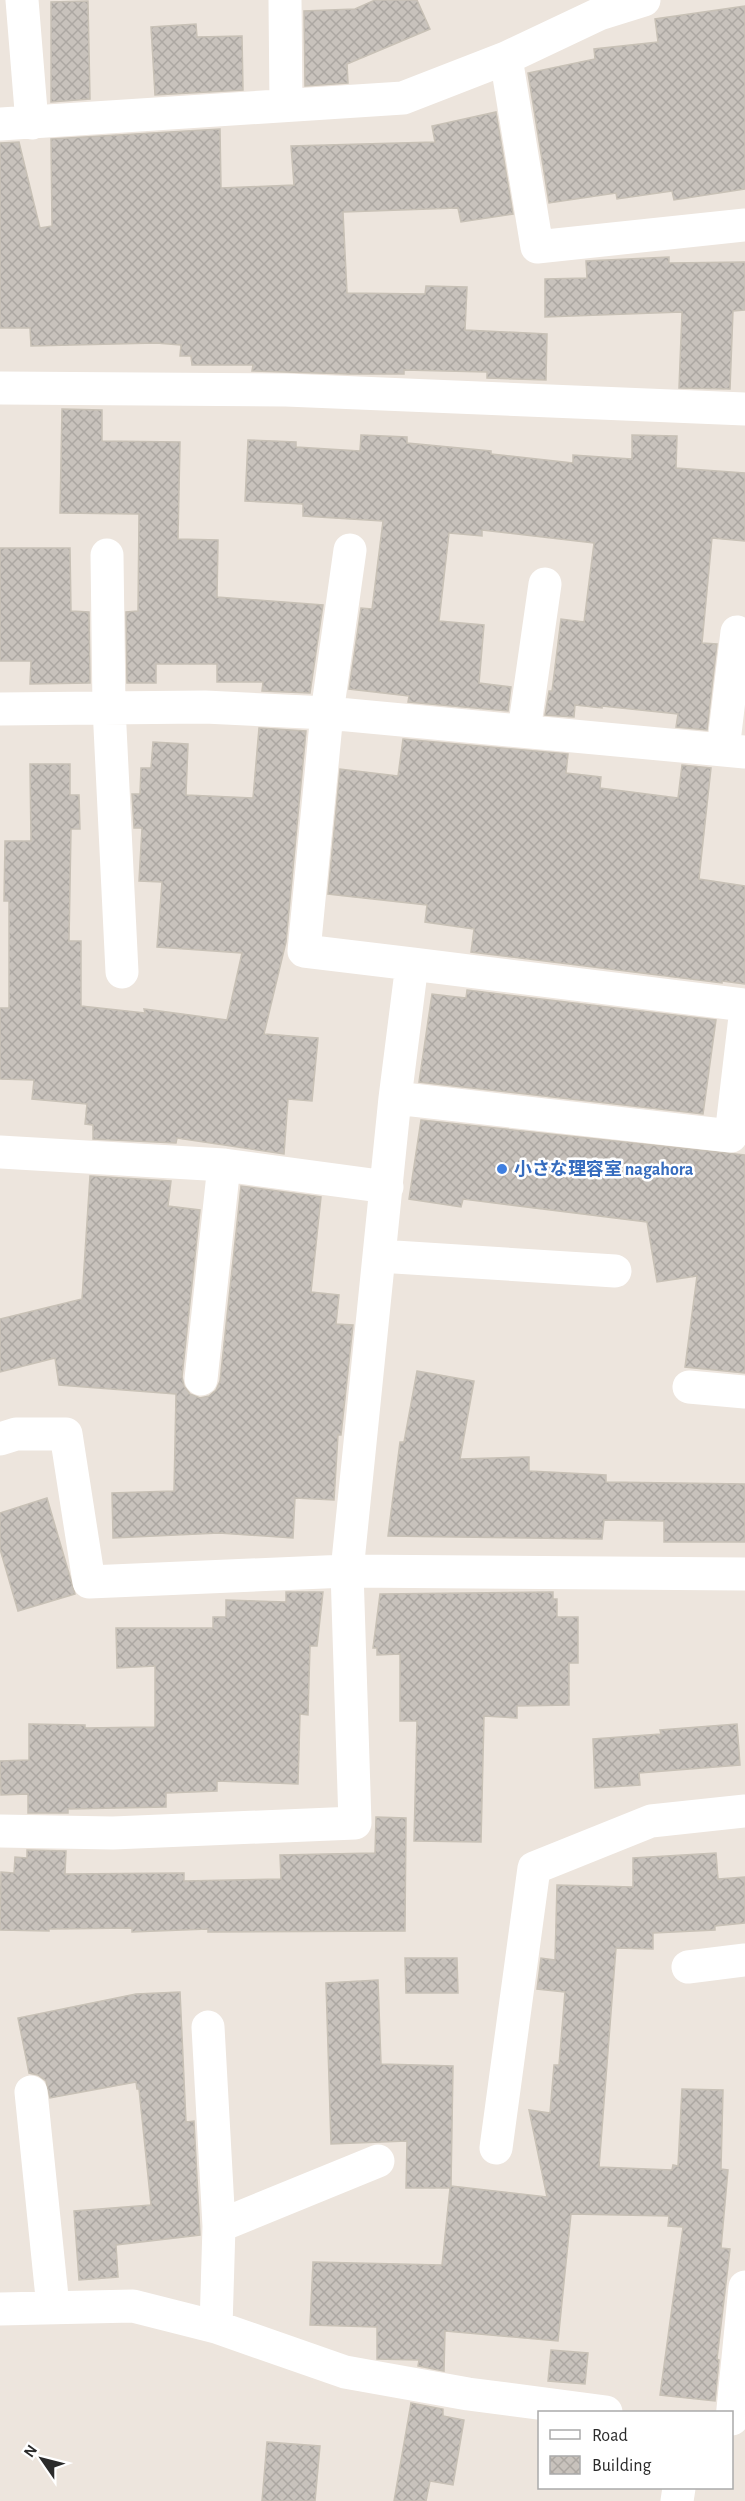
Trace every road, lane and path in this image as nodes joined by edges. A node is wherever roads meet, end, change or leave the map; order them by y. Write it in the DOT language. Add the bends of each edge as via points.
graph roads {
  1 [pos="22,0"];
  2 [pos="285,0"];
  3 [pos="644,0"];
  4 [pos="506,58"];
  5 [pos="286,105"];
  6 [pos="16,124"];
  7 [pos="745,225"];
  8 [pos="0,388"];
  9 [pos="745,409"];
  10 [pos="350,550"];
  11 [pos="107,555"];
  12 [pos="545,584"];
  13 [pos="737,632"];
  14 [pos="109,707"];
  15 [pos="0,710"];
  16 [pos="327,713"];
  17 [pos="524,731"];
  18 [pos="734,751"];
  19 [pos="412,964"];
  20 [pos="122,972"];
  21 [pos="745,1005"];
  22 [pos="745,1017"];
  23 [pos="395,1098"];
  24 [pos="0,1152"];
  25 [pos="224,1166"];
  26 [pos="387,1187"];
  27 [pos="379,1256"];
  28 [pos="615,1271"];
  29 [pos="201,1379"];
  30 [pos="689,1387"];
  31 [pos="745,1392"];
  32 [pos="0,1439"];
  33 [pos="347,1571"];
  34 [pos="745,1574"];
  35 [pos="745,1811"];
  36 [pos="0,1830"];
  37 [pos="745,1960"];
  38 [pos="688,1967"];
  39 [pos="208,2027"];
  40 [pos="31,2092"];
  41 [pos="496,2148"];
  42 [pos="378,2161"];
  43 [pos="219,2226"];
  44 [pos="745,2287"];
  45 [pos="53,2307"];
  46 [pos="0,2309"];
  47 [pos="216,2327"];
  48 [pos="598,2411"];
  49 [pos="733,2411"];
  1 -- 6 [label="street"];
  2 -- 5 [label="street"];
  3 -- 4 [label="street" via="599,14"];
  4 -- 5 [label="street" via="403,98"];
  4 -- 7 [label="street" via="537,247"];
  5 -- 6 [label="street"];
  8 -- 9 [label="street" via="286,390"];
  10 -- 16 [label="street"];
  11 -- 14 [label="street"];
  12 -- 17 [label="street"];
  13 -- 18 [label="street"];
  14 -- 15 [label="street"];
  14 -- 16 [label="street"];
  14 -- 20 [label="street"];
  16 -- 17 [label="street"];
  16 -- 19 [label="street" via="304,951"];
  17 -- 18 [label="street"];
  19 -- 21 [label="street"];
  19 -- 23 [label="street"];
  22 -- 23 [label="street" via="731,1136"];
  23 -- 26 [label="street"];
  24 -- 25 [label="street"];
  25 -- 26 [label="street"];
  25 -- 29 [label="street"];
  26 -- 27 [label="street"];
  27 -- 28 [label="street"];
  27 -- 33 [label="street"];
  30 -- 31 [label="street"];
  32 -- 33 [label="street" via="16,1434 66,1434 89,1582"];
  33 -- 34 [label="street"];
  33 -- 36 [label="street" via="355,1823 113,1833"];
  35 -- 41 [label="street" via="651,1821 534,1868"];
  37 -- 38 [label="street"];
  39 -- 43 [label="street"];
  40 -- 45 [label="street"];
  42 -- 43 [label="street"];
  43 -- 47 [label="street"];
  44 -- 49 [label="street"];
  45 -- 46 [label="street"];
  45 -- 47 [label="street" via="133,2306"];
  47 -- 48 [label="street" via="345,2373"];
}
